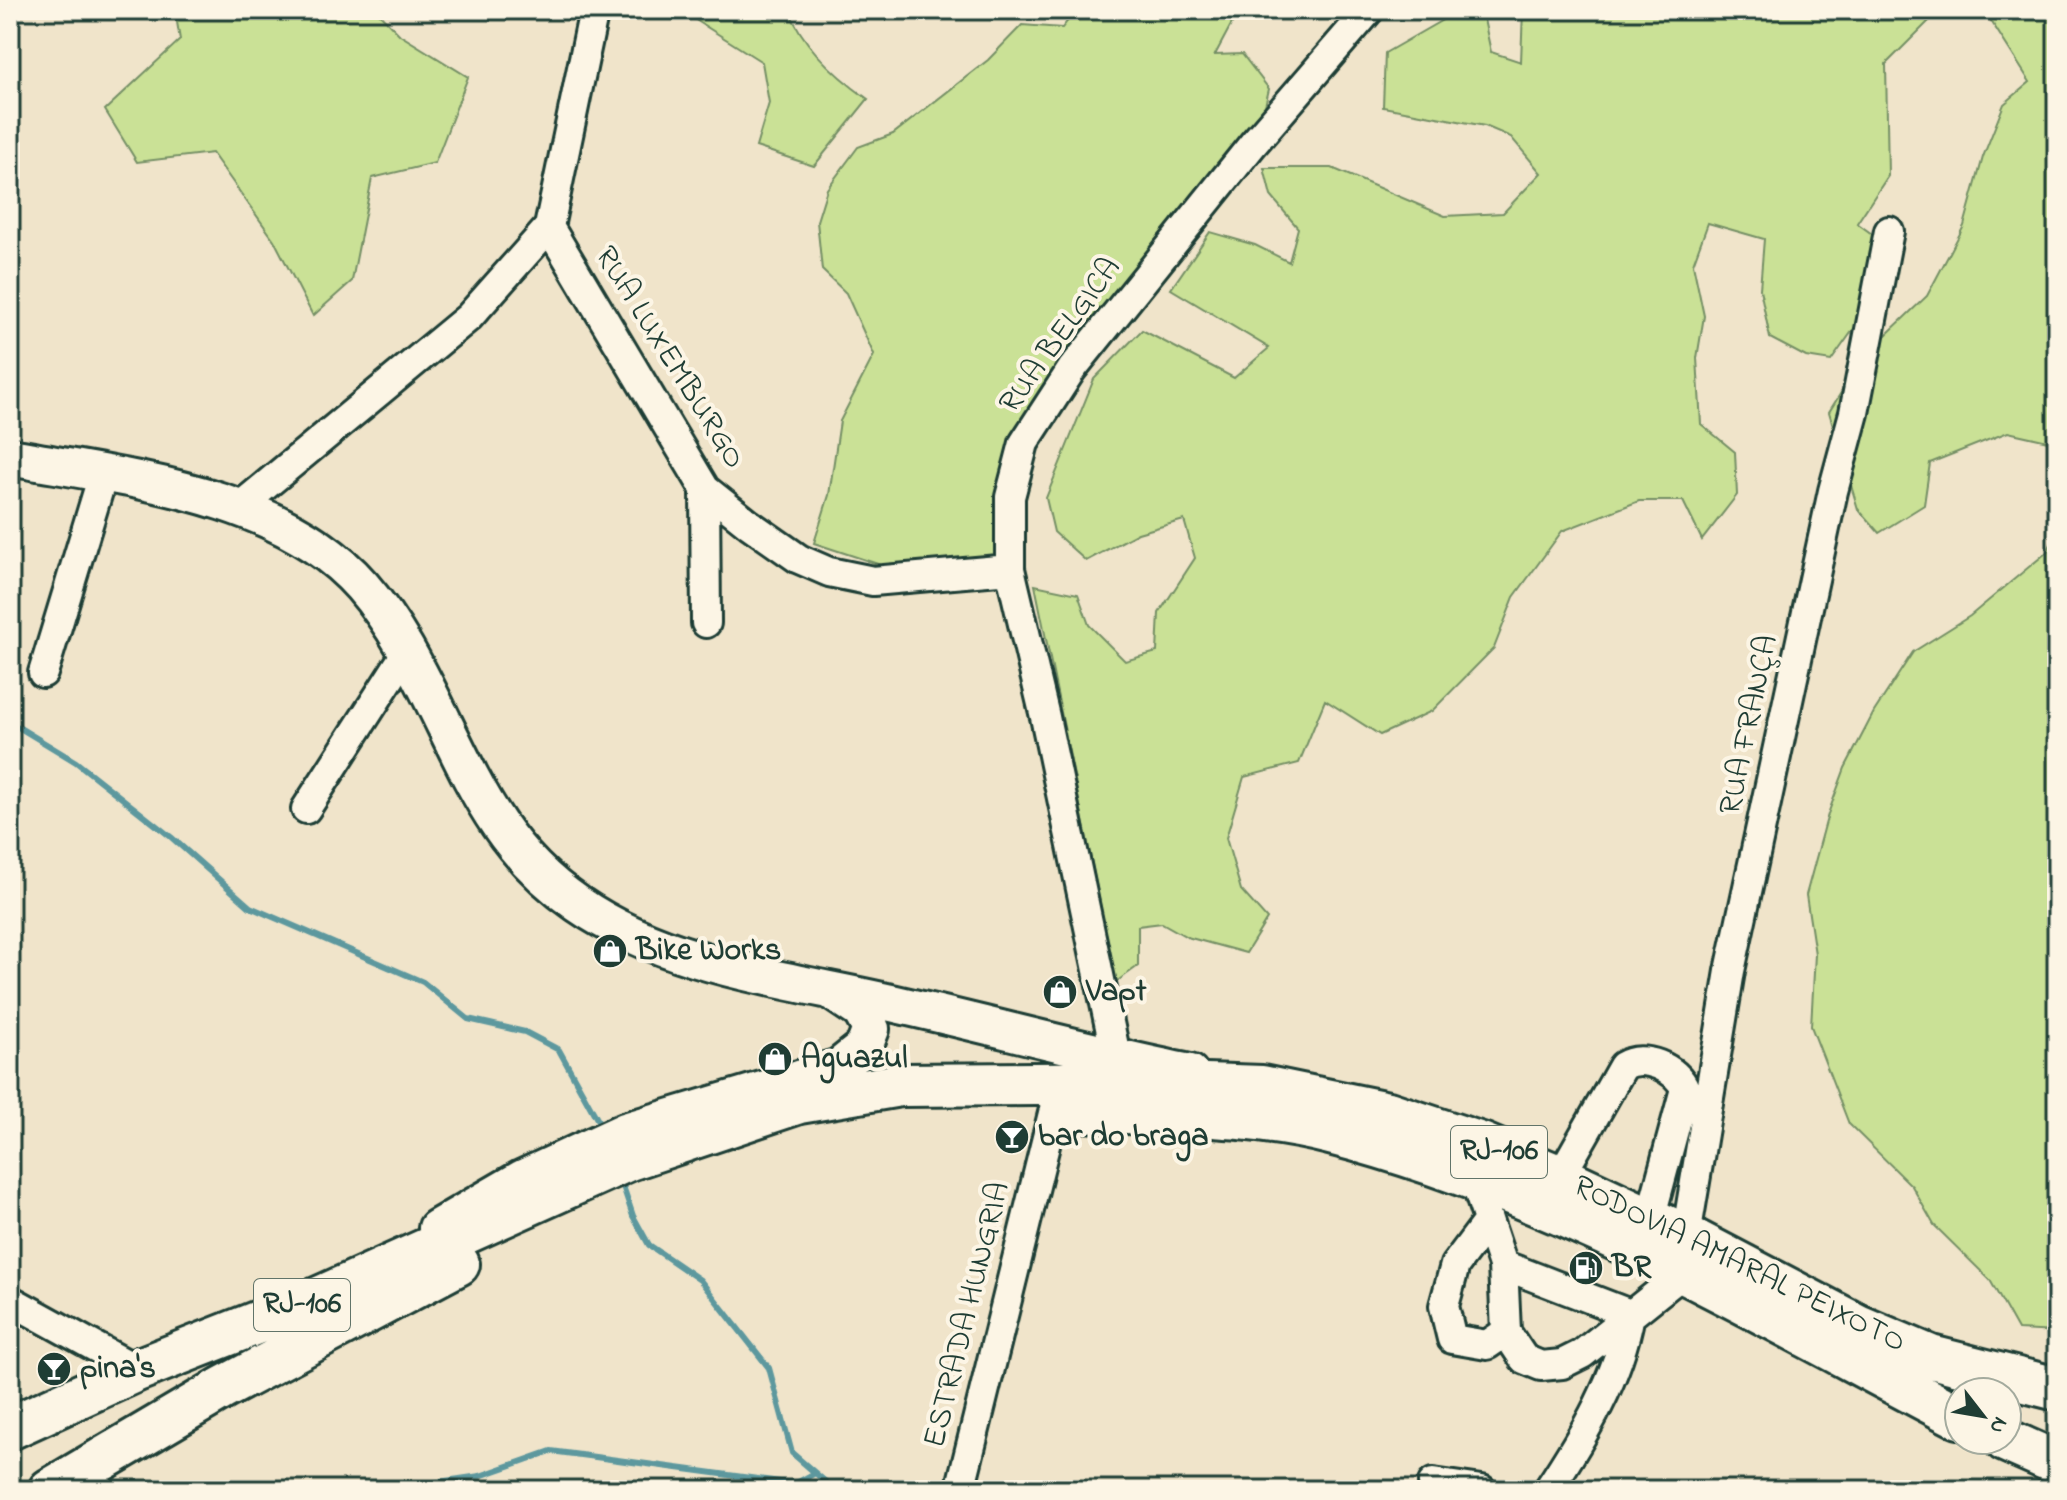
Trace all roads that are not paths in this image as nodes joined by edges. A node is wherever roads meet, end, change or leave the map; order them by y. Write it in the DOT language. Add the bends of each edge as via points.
graph roads {
  1 [pos="594,10"];
  2 [pos="1369,10"];
  3 [pos="549,227"];
  4 [pos="1889,231"];
  5 [pos="10,457"];
  6 [pos="103,475"];
  7 [pos="705,489"];
  8 [pos="237,509"];
  9 [pos="1010,569"];
  10 [pos="706,623"];
  11 [pos="408,650"];
  12 [pos="43,673"];
  13 [pos="306,809"];
  14 [pos="822,987"];
  15 [pos="1116,1056"];
  16 [pos="1262,1087"];
  17 [pos="1054,1109"];
  18 [pos="611,1165"];
  19 [pos="1560,1177"];
  20 [pos="1474,1178"];
  21 [pos="1488,1221"];
  22 [pos="1674,1242"];
  23 [pos="1503,1265"];
  24 [pos="10,1300"];
  25 [pos="1630,1314"];
  26 [pos="1506,1332"];
  27 [pos="1957,1364"];
  28 [pos="137,1370"];
  29 [pos="2057,1389"];
  30 [pos="2057,1402"];
  31 [pos="59,1404"];
  32 [pos="1943,1407"];
  33 [pos="10,1428"];
  34 [pos="2023,1433"];
  35 [pos="10,1439"];
  36 [pos="122,1446"];
  37 [pos="2057,1447"];
  38 [pos="2023,1448"];
  39 [pos="2057,1463"];
  40 [pos="1433,1483"];
  41 [pos="28,1490"];
  42 [pos="50,1490"];
  43 [pos="960,1490"];
  44 [pos="1482,1490"];
  45 [pos="1548,1490"];
  1 -- 3 [label="street"];
  2 -- 9 [label="street, RUA BELGICA" via="1253,144 1041,414 1024,443 1010,497"];
  3 -- 7 [label="street, RUA LUXEMBURGO"];
  3 -- 8 [label="street" via="469,317"];
  4 -- 22 [label="street, RUA FRANÇA"];
  5 -- 6 [label="main road"];
  6 -- 8 [label="main road" via="205,496"];
  6 -- 12 [label="street"];
  7 -- 9 [label="street, RUA LUXEMBURGO" via="799,559 829,572 873,581"];
  7 -- 10 [label="street"];
  8 -- 11 [label="main road" via="288,529 334,559 361,585"];
  9 -- 15 [label="street, RUA BELGICA"];
  11 -- 13 [label="street"];
  11 -- 14 [label="main road" via="491,816 511,846 575,902 654,944"];
  14 -- 15 [label="main road"];
  14 -- 18 [label="main road" via="861,1011 869,1022 869,1038 849,1061 822,1074 740,1095"];
  15 -- 16 [label="main road"];
  16 -- 18 [label="highway, RODOVIA AMARAL PEIXOTO / RJ-106" via="900,1085 799,1102"];
  16 -- 19 [label="highway, RODOVIA AMARAL PEIXOTO / RJ-106" via="1388,1113"];
  17 -- 18 [label="highway, RODOVIA AMARAL PEIXOTO / RJ-106" via="863,1114"];
  17 -- 20 [label="highway, RODOVIA AMARAL PEIXOTO / RJ-106" via="1252,1120 1329,1133"];
  17 -- 43 [label="street, ESTRADA HUNGRIA"];
  18 -- 28 [label="highway, RODOVIA AMARAL PEIXOTO / RJ-106" via="369,1276"];
  18 -- 36 [label="highway, RODOVIA AMARAL PEIXOTO / RJ-106" via="471,1258"];
  19 -- 22 [label="highway, RODOVIA AMARAL PEIXOTO / RJ-106"];
  19 -- 22 [label="street" via="1623,1066 1646,1060 1676,1074 1685,1089"];
  20 -- 21 [label="street"];
  20 -- 22 [label="highway, RODOVIA AMARAL PEIXOTO / RJ-106"];
  21 -- 23 [label="street"];
  21 -- 26 [label="street" via="1455,1265 1444,1306 1452,1339 1487,1345"];
  22 -- 25 [label="street"];
  22 -- 27 [label="highway, RODOVIA AMARAL PEIXOTO / RJ-106" via="1858,1326"];
  22 -- 32 [label="highway, RODOVIA AMARAL PEIXOTO / RJ-106"];
  23 -- 25 [label="street"];
  23 -- 26 [label="street"];
  24 -- 28 [label="street"];
  25 -- 26 [label="street" via="1562,1364 1541,1366 1524,1359"];
  25 -- 45 [label="street" via="1623,1352"];
  27 -- 29 [label="highway, RODOVIA AMARAL PEIXOTO / RJ-106"];
  27 -- 30 [label="highway" via="1993,1386"];
  28 -- 31 [label="highway, RODOVIA AMARAL PEIXOTO / RJ-106"];
  31 -- 33 [label="highway, RODOVIA AMARAL PEIXOTO / RJ-106"];
  31 -- 35 [label="highway"];
  34 -- 37 [label="highway"];
  36 -- 41 [label="highway" via="81,1458"];
  36 -- 42 [label="highway, RODOVIA AMARAL PEIXOTO / RJ-106"];
  38 -- 39 [label="highway"];
  40 -- 44 [label="street"];
}
